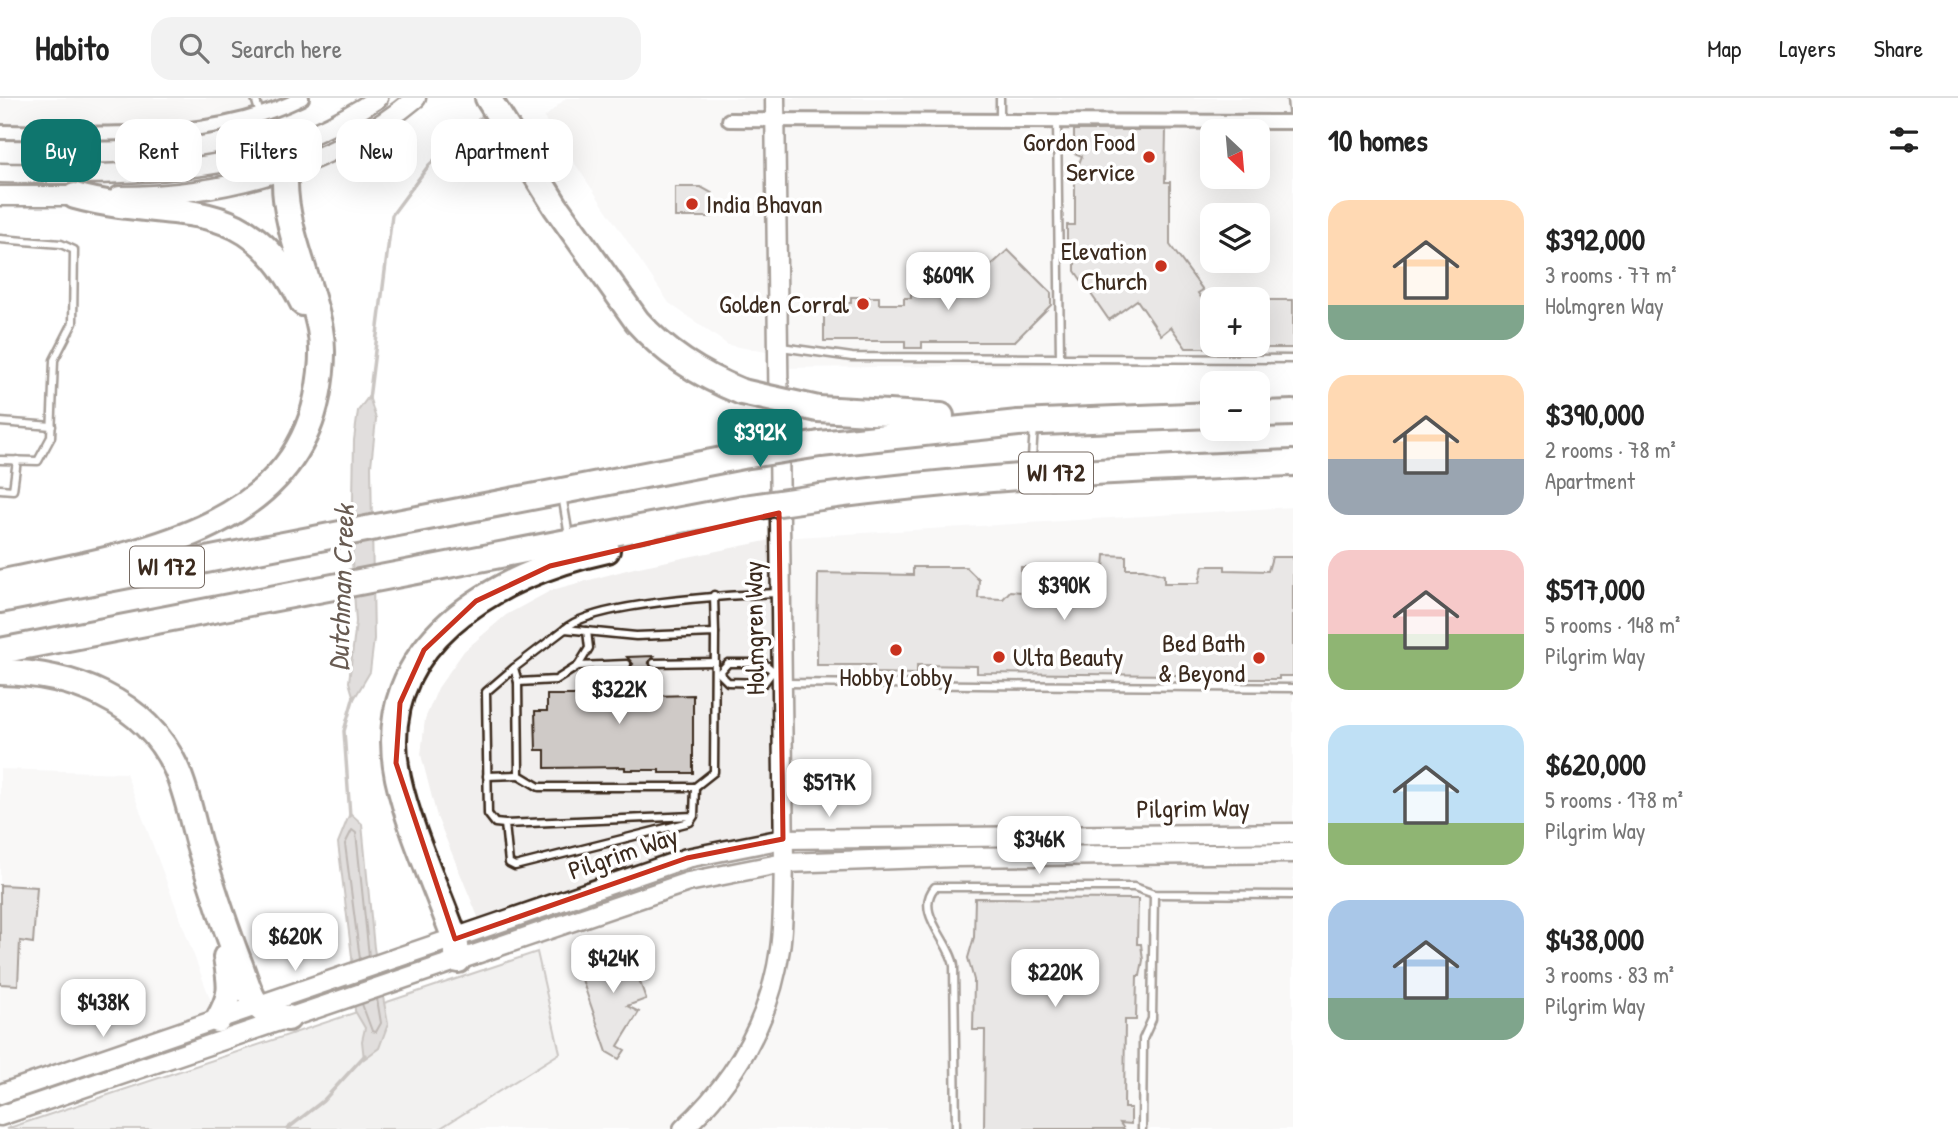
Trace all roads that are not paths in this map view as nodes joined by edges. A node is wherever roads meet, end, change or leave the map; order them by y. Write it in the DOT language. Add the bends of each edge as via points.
graph roads {
  1 [pos="255,98"];
  2 [pos="302,98"];
  3 [pos="378,98"];
  4 [pos="416,98"];
  5 [pos="488,98"];
  6 [pos="775,98"];
  7 [pos="1000,98"];
  8 [pos="1292,98"];
  9 [pos="261,116"];
  10 [pos="775,119"];
  11 [pos="729,120"];
  12 [pos="1000,120"];
  13 [pos="1057,120"];
  14 [pos="1293,120"];
  15 [pos="322,129"];
  16 [pos="0,132"];
  17 [pos="322,153"];
  18 [pos="216,164"];
  19 [pos="0,173"];
  20 [pos="240,182"];
  21 [pos="287,182"];
  22 [pos="0,195"];
  23 [pos="75,196"];
  24 [pos="0,239"];
  25 [pos="778,347"];
  26 [pos="320,353"];
  27 [pos="1059,358"];
  28 [pos="1293,359"];
  29 [pos="1293,413"];
  30 [pos="1270,414"];
  31 [pos="1200,415"];
  32 [pos="0,422"];
  33 [pos="1027,422"];
  34 [pos="52,426"];
  35 [pos="0,460"];
  36 [pos="16,460"];
  37 [pos="1293,463"];
  38 [pos="1031,474"];
  39 [pos="0,489"];
  40 [pos="561,489"];
  41 [pos="744,514"];
  42 [pos="570,541"];
  43 [pos="0,583"];
  44 [pos="780,592"];
  45 [pos="714,595"];
  46 [pos="0,600"];
  47 [pos="565,629"];
  48 [pos="587,631"];
  49 [pos="715,634"];
  50 [pos="0,651"];
  51 [pos="715,662"];
  52 [pos="654,663"];
  53 [pos="627,664"];
  54 [pos="578,666"];
  55 [pos="514,668"];
  56 [pos="0,672"];
  57 [pos="778,675"];
  58 [pos="518,682"];
  59 [pos="1293,688"];
  60 [pos="519,775"];
  61 [pos="487,776"];
  62 [pos="695,787"];
  63 [pos="694,816"];
  64 [pos="505,824"];
  65 [pos="1293,833"];
  66 [pos="783,839"];
  67 [pos="1293,853"];
  68 [pos="784,863"];
  69 [pos="1154,894"];
  70 [pos="1293,895"];
  71 [pos="220,915"];
  72 [pos="456,949"];
  73 [pos="257,1007"];
  74 [pos="288,1018"];
  75 [pos="218,1020"];
  76 [pos="0,1094"];
  77 [pos="0,1116"];
  78 [pos="683,1129"];
  79 [pos="956,1129"];
  80 [pos="1142,1129"];
  1 -- 9 [label="lane"];
  2 -- 9 [label="street"];
  3 -- 15 [label="street"];
  4 -- 17 [label="street" via="357,137"];
  5 -- 33 [label="highway, bridge" via="611,288 652,338 695,369 742,392 818,409"];
  6 -- 10 [label="street, Holmgren Way"];
  7 -- 12 [label="lane"];
  8 -- 14 [label="lane"];
  9 -- 16 [label="street" via="180,132"];
  10 -- 11 [label="street"];
  10 -- 12 [label="street"];
  10 -- 25 [label="street, Holmgren Way"];
  12 -- 13 [label="street"];
  13 -- 14 [label="street"];
  13 -- 27 [label="lane"];
  18 -- 19 [label="street" via="132,175"];
  20 -- 23 [label="street" via="181,193"];
  21 -- 26 [label="highway" via="288,206 321,333"];
  22 -- 23 [label="street"];
  23 -- 26 [label="highway" via="108,205 193,211 240,228 290,276"];
  24 -- 34 [label="lane" via="61,243 74,250 73,323 54,360"];
  25 -- 27 [label="lane" via="852,357"];
  25 -- 44 [label="street, Holmgren Way"];
  26 -- 43 [label="highway" via="315,406 303,439 287,465 240,509 141,551"];
  27 -- 28 [label="lane"];
  29 -- 30 [label="highway"];
  31 -- 33 [label="highway, WI 172"];
  32 -- 34 [label="lane"];
  33 -- 38 [label="lane"];
  33 -- 40 [label="highway, WI 172, bridge" via="820,444"];
  34 -- 36 [label="lane" via="38,461"];
  35 -- 36 [label="lane"];
  36 -- 39 [label="lane" via="13,490"];
  37 -- 38 [label="highway, WI 172"];
  38 -- 41 [label="highway, WI 172, bridge" via="816,498"];
  40 -- 42 [label="lane"];
  40 -- 46 [label="highway, WI 172"];
  41 -- 42 [label="highway, WI 172"];
  41 -- 72 [label="highway" via="550,566 476,601 424,650 400,703 396,763"];
  42 -- 50 [label="highway, WI 172"];
  44 -- 45 [label="lane"];
  44 -- 57 [label="street, Holmgren Way"];
  45 -- 47 [label="lane" via="591,615"];
  45 -- 49 [label="lane"];
  47 -- 48 [label="lane"];
  47 -- 55 [label="lane"];
  48 -- 49 [label="lane" via="636,636"];
  48 -- 54 [label="lane" via="589,648"];
  49 -- 51 [label="lane"];
  51 -- 52 [label="lane"];
  51 -- 62 [label="lane" via="714,772"];
  53 -- 54 [label="lane"];
  54 -- 58 [label="lane" via="556,680"];
  55 -- 58 [label="lane"];
  55 -- 61 [label="lane" via="486,692"];
  56 -- 71 [label="highway" via="56,678 91,689 144,723 177,769"];
  57 -- 57 [label="lane" via="764,663 728,663 719,673 728,682 764,682"];
  57 -- 59 [label="lane"];
  57 -- 66 [label="street, Holmgren Way"];
  58 -- 60 [label="lane"];
  60 -- 61 [label="lane"];
  60 -- 62 [label="lane" via="539,787"];
  61 -- 64 [label="lane" via="488,814"];
  62 -- 63 [label="lane"];
  63 -- 64 [label="lane"];
  63 -- 64 [label="lane" via="690,822 515,866 509,863"];
  65 -- 66 [label="street, Pilgrim Way"];
  66 -- 68 [label="street, Holmgren Way"];
  66 -- 72 [label="street, Pilgrim Way" via="687,858"];
  67 -- 68 [label="street, Pilgrim Way"];
  68 -- 72 [label="street, Pilgrim Way" via="688,882"];
  68 -- 78 [label="street, Holmgren Way" via="780,949 753,1040 727,1083"];
  69 -- 70 [label="lane"];
  69 -- 79 [label="lane" via="1133,887 940,885 932,890 931,922 950,950 954,967"];
  69 -- 80 [label="lane" via="1152,1019 1143,1039"];
  71 -- 73 [label="highway"];
  71 -- 75 [label="highway" via="231,984 229,1001"];
  72 -- 73 [label="street, Pilgrim Way" via="391,961"];
  72 -- 74 [label="street, Pilgrim Way" via="393,982"];
  73 -- 74 [label="highway" via="271,1016"];
  73 -- 75 [label="street, Pilgrim Way"];
  74 -- 77 [label="street, Pilgrim Way"];
  75 -- 76 [label="street, Pilgrim Way"];
}
